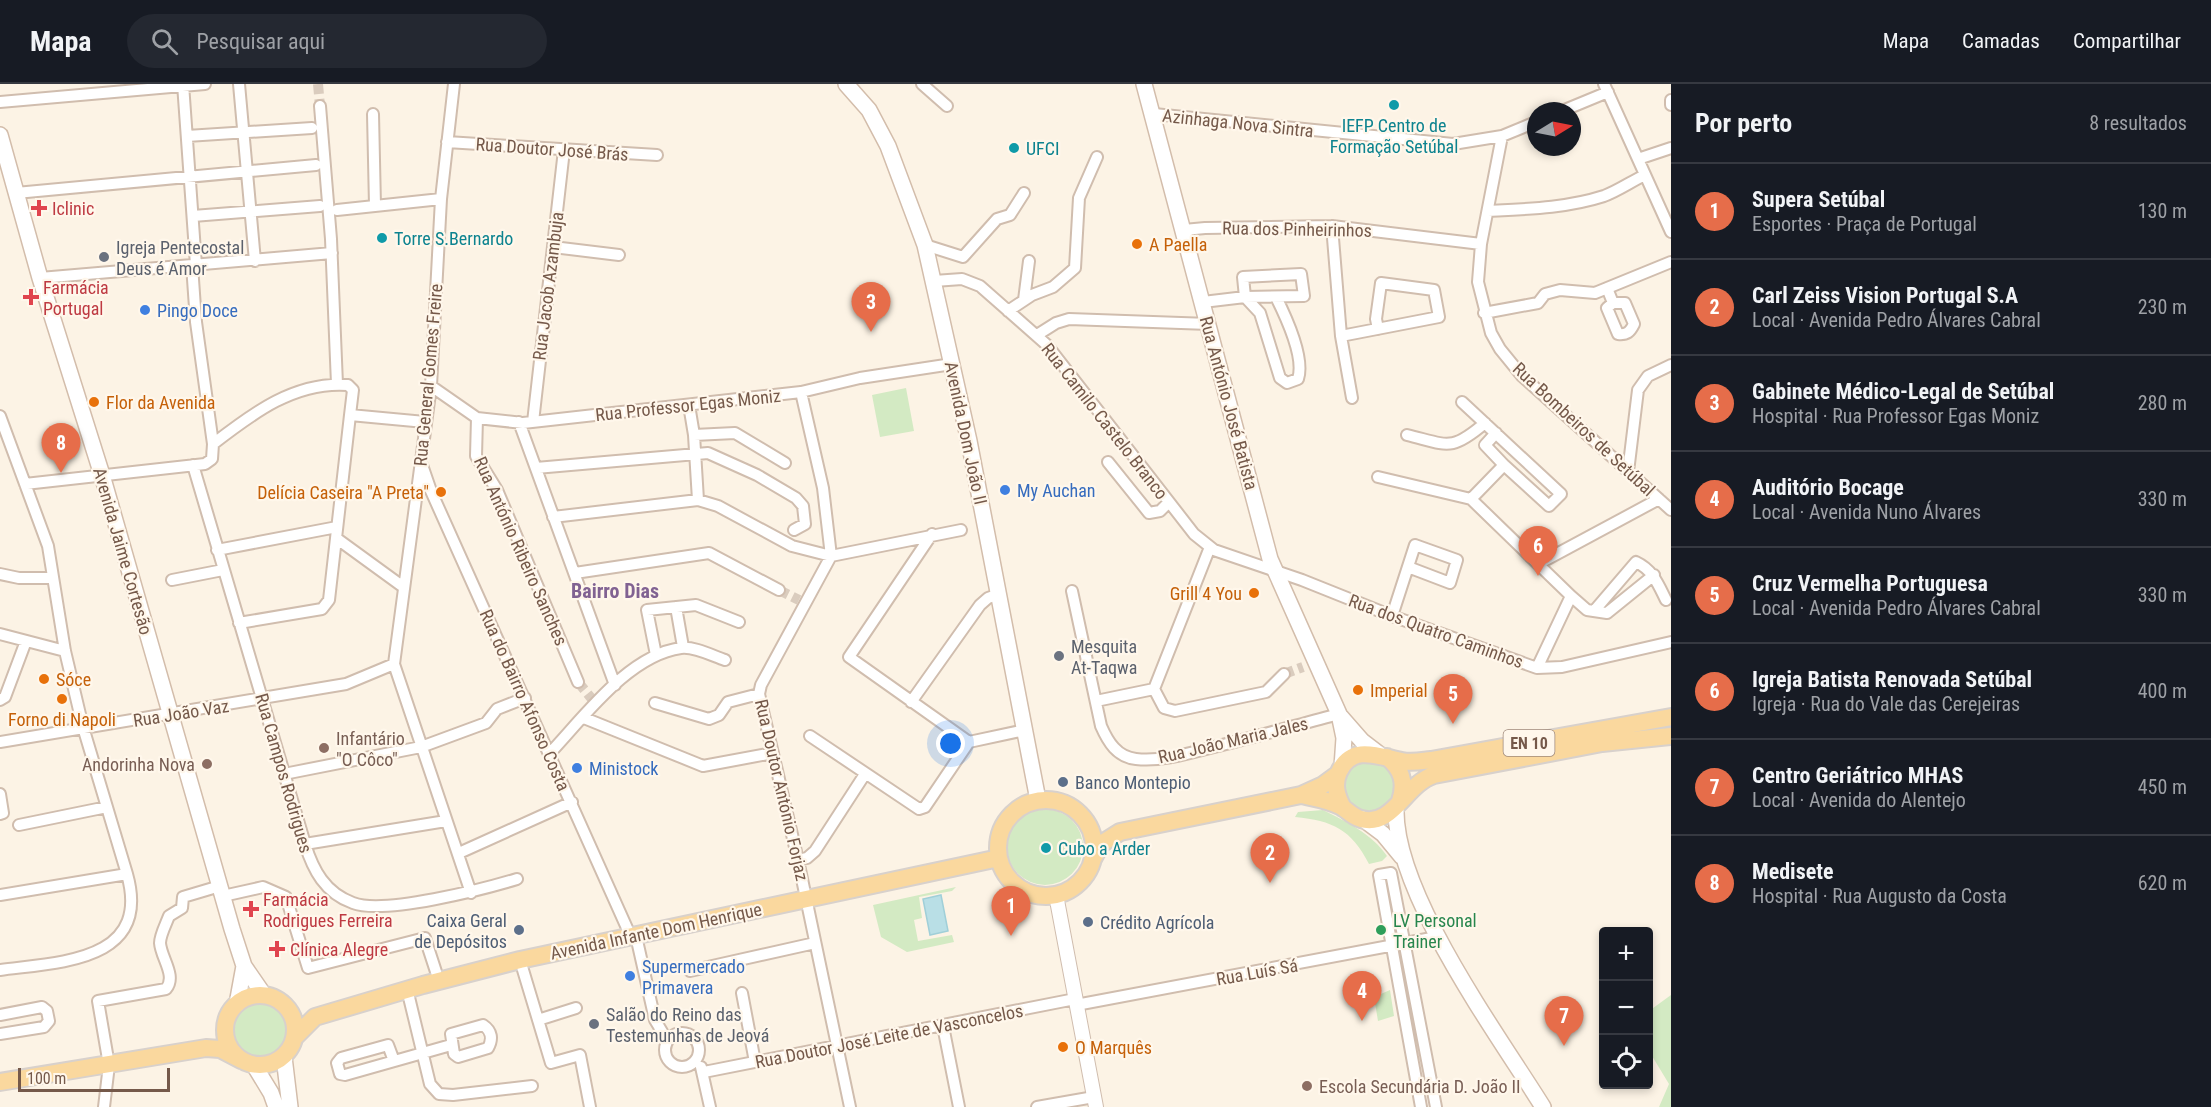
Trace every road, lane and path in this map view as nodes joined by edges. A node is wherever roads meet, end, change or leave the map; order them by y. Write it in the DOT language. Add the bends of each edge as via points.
graph roads {
  1 [pos="205,84"];
  2 [pos="239,84"];
  3 [pos="454,84"];
  4 [pos="846,84"];
  5 [pos="922,84"];
  6 [pos="1144,84"];
  7 [pos="183,85"];
  8 [pos="1606,88"];
  9 [pos="1671,100"];
  10 [pos="0,102"];
  11 [pos="1579,102"];
  12 [pos="1671,105"];
  13 [pos="320,106"];
  14 [pos="947,106"];
  15 [pos="373,114"];
  16 [pos="1154,114"];
  17 [pos="1527,126"];
  18 [pos="312,128"];
  19 [pos="243,132"];
  20 [pos="0,135"];
  21 [pos="187,136"];
  22 [pos="1502,136"];
  23 [pos="447,142"];
  24 [pos="1671,148"];
  25 [pos="564,150"];
  26 [pos="657,155"];
  27 [pos="1097,158"];
  28 [pos="1638,159"];
  29 [pos="316,165"];
  30 [pos="246,172"];
  31 [pos="1645,175"];
  32 [pos="190,177"];
  33 [pos="16,193"];
  34 [pos="1024,193"];
  35 [pos="441,199"];
  36 [pos="320,206"];
  37 [pos="375,206"];
  38 [pos="337,210"];
  39 [pos="251,211"];
  40 [pos="1488,212"];
  41 [pos="193,216"];
  42 [pos="1668,216"];
  43 [pos="1332,226"];
  44 [pos="1184,230"];
  45 [pos="1671,232"];
  46 [pos="925,244"];
  47 [pos="1481,244"];
  48 [pos="553,247"];
  49 [pos="332,253"];
  50 [pos="619,255"];
  51 [pos="255,261"];
  52 [pos="1029,261"];
  53 [pos="1671,262"];
  54 [pos="194,265"];
  55 [pos="40,278"];
  56 [pos="934,281"];
  57 [pos="1607,288"];
  58 [pos="1245,297"];
  59 [pos="1276,297"];
  60 [pos="1024,300"];
  61 [pos="1203,302"];
  62 [pos="1613,303"];
  63 [pos="1008,311"];
  64 [pos="1484,313"];
  65 [pos="1209,324"];
  66 [pos="1378,329"];
  67 [pos="1037,335"];
  68 [pos="1341,336"];
  69 [pos="952,364"];
  70 [pos="1671,365"];
  71 [pos="337,384"];
  72 [pos="431,386"];
  73 [pos="801,392"];
  74 [pos="1352,398"];
  75 [pos="1462,402"];
  76 [pos="689,405"];
  77 [pos="0,416"];
  78 [pos="350,416"];
  79 [pos="477,418"];
  80 [pos="425,422"];
  81 [pos="525,422"];
  82 [pos="1485,423"];
  83 [pos="1496,433"];
  84 [pos="694,435"];
  85 [pos="1407,435"];
  86 [pos="213,444"];
  87 [pos="695,454"];
  88 [pos="422,462"];
  89 [pos="1108,462"];
  90 [pos="786,463"];
  91 [pos="193,465"];
  92 [pos="1504,465"];
  93 [pos="536,468"];
  94 [pos="1628,471"];
  95 [pos="102,476"];
  96 [pos="1378,477"];
  97 [pos="25,484"];
  98 [pos="430,491"];
  99 [pos="416,494"];
  100 [pos="1471,499"];
  101 [pos="1659,499"];
  102 [pos="698,500"];
  103 [pos="1169,502"];
  104 [pos="1671,510"];
  105 [pos="554,517"];
  106 [pos="794,530"];
  107 [pos="961,530"];
  108 [pos="337,533"];
  109 [pos="932,534"];
  110 [pos="1210,547"];
  111 [pos="217,550"];
  112 [pos="831,556"];
  113 [pos="1540,563"];
  114 [pos="1408,567"];
  115 [pos="223,570"];
  116 [pos="1275,570"];
  117 [pos="575,573"];
  118 [pos="0,574"];
  119 [pos="1654,576"];
  120 [pos="53,578"];
  121 [pos="172,580"];
  122 [pos="402,586"];
  123 [pos="779,590"];
  124 [pos="1072,591"];
  125 [pos="999,594"];
  126 [pos="1571,596"];
  127 [pos="1666,600"];
  128 [pos="676,607"];
  129 [pos="1594,611"];
  130 [pos="1392,616"];
  131 [pos="739,622"];
  132 [pos="239,623"];
  133 [pos="0,634"];
  134 [pos="26,641"];
  135 [pos="1671,642"];
  136 [pos="683,647"];
  137 [pos="64,651"];
  138 [pos="656,655"];
  139 [pos="725,660"];
  140 [pos="393,664"];
  141 [pos="1537,668"];
  142 [pos="1284,674"];
  143 [pos="578,682"];
  144 [pos="615,685"];
  145 [pos="1154,689"];
  146 [pos="759,694"];
  147 [pos="525,698"];
  148 [pos="263,699"];
  149 [pos="0,700"];
  150 [pos="1096,701"];
  151 [pos="911,702"];
  152 [pos="655,703"];
  153 [pos="1339,714"];
  154 [pos="170,715"];
  155 [pos="1671,717"];
  156 [pos="584,718"];
  157 [pos="83,727"];
  158 [pos="1025,730"];
  159 [pos="810,736"];
  160 [pos="1671,736"];
  161 [pos="0,742"];
  162 [pos="969,742"];
  163 [pos="421,747"];
  164 [pos="550,753"];
  165 [pos="773,753"];
  166 [pos="1382,755"];
  167 [pos="1340,771"];
  168 [pos="284,774"];
  169 [pos="865,774"];
  170 [pos="0,794"];
  171 [pos="1301,795"];
  172 [pos="1038,800"];
  173 [pos="572,802"];
  174 [pos="1398,804"];
  175 [pos="107,807"];
  176 [pos="1343,808"];
  177 [pos="2,813"];
  178 [pos="1363,819"];
  179 [pos="446,821"];
  180 [pos="1086,822"];
  181 [pos="19,825"];
  182 [pos="1120,832"];
  183 [pos="304,844"];
  184 [pos="459,853"];
  185 [pos="999,858"];
  186 [pos="798,860"];
  187 [pos="1404,860"];
  188 [pos="1091,863"];
  189 [pos="128,874"];
  190 [pos="517,879"];
  191 [pos="221,891"];
  192 [pos="471,893"];
  193 [pos="0,895"];
  194 [pos="1056,895"];
  195 [pos="806,898"];
  196 [pos="634,936"];
  197 [pos="1437,937"];
  198 [pos="815,943"];
  199 [pos="1405,945"];
  200 [pos="1392,947"];
  201 [pos="520,960"];
  202 [pos="244,966"];
  203 [pos="0,970"];
  204 [pos="690,971"];
  205 [pos="439,981"];
  206 [pos="407,989"];
  207 [pos="742,993"];
  208 [pos="264,995"];
  209 [pos="1075,1002"];
  210 [pos="576,1008"];
  211 [pos="233,1009"];
  212 [pos="289,1010"];
  213 [pos="0,1015"];
  214 [pos="315,1017"];
  215 [pos="538,1020"];
  216 [pos="943,1026"];
  217 [pos="0,1034"];
  218 [pos="294,1038"];
  219 [pos="667,1040"];
  220 [pos="451,1045"];
  221 [pos="838,1046"];
  222 [pos="206,1048"];
  223 [pos="423,1053"];
  224 [pos="284,1056"];
  225 [pos="696,1059"];
  226 [pos="394,1061"];
  227 [pos="248,1062"];
  228 [pos="755,1062"];
  229 [pos="109,1065"];
  230 [pos="704,1072"];
  231 [pos="0,1082"];
  232 [pos="532,1086"];
  233 [pos="1095,1102"];
  234 [pos="104,1107"];
  235 [pos="276,1107"];
  236 [pos="290,1107"];
  237 [pos="591,1107"];
  238 [pos="710,1107"];
  239 [pos="850,1107"];
  240 [pos="959,1107"];
  241 [pos="1037,1107"];
  242 [pos="1421,1107"];
  243 [pos="1436,1107"];
  244 [pos="1543,1107"];
  1 -- 7 [label="street"];
  2 -- 19 [label="street"];
  3 -- 23 [label="street, Rua General Gomes Freire"];
  4 -- 46 [label="main road, Avenida Dom João II" via="869,110 888,146"];
  5 -- 14 [label="street"];
  6 -- 16 [label="main road, Rua António José Batista"];
  7 -- 10 [label="street"];
  7 -- 21 [label="street"];
  8 -- 11 [label="street"];
  8 -- 28 [label="street"];
  9 -- 12 [label="street"];
  13 -- 49 [label="street"];
  15 -- 37 [label="street"];
  16 -- 22 [label="street, Azinhaga Nova Sintra" via="1453,144"];
  16 -- 44 [label="main road, Rua António José Batista"];
  17 -- 22 [label="street, Azinhaga Nova Sintra"];
  18 -- 19 [label="street"];
  19 -- 21 [label="street"];
  19 -- 30 [label="street"];
  20 -- 33 [label="main road, Avenida Jaime Cortesão"];
  21 -- 32 [label="street"];
  22 -- 40 [label="street, Rua Bombeiros de Setúbal"];
  23 -- 25 [label="street, Rua Doutor José Brás"];
  23 -- 35 [label="street, Rua General Gomes Freire"];
  24 -- 28 [label="street"];
  25 -- 26 [label="street, Rua Doutor José Brás"];
  25 -- 48 [label="street, Rua Jacob Azambuja"];
  27 -- 60 [label="street" via="1079,198 1075,268 1053,287"];
  28 -- 31 [label="street"];
  29 -- 30 [label="street"];
  30 -- 32 [label="street"];
  30 -- 39 [label="street"];
  31 -- 40 [label="street" via="1591,200"];
  31 -- 42 [label="street"];
  32 -- 33 [label="street"];
  32 -- 41 [label="street"];
  33 -- 55 [label="main road, Avenida Jaime Cortesão"];
  34 -- 46 [label="street" via="1010,215 997,219 963,257"];
  35 -- 37 [label="street"];
  35 -- 72 [label="street, Rua General Gomes Freire"];
  36 -- 39 [label="street"];
  37 -- 38 [label="street"];
  39 -- 41 [label="street"];
  39 -- 51 [label="street"];
  40 -- 47 [label="street, Rua Bombeiros de Setúbal"];
  41 -- 54 [label="street"];
  42 -- 45 [label="street"];
  43 -- 44 [label="street, Rua dos Pinheirinhos"];
  43 -- 47 [label="street, Rua dos Pinheirinhos"];
  43 -- 68 [label="street"];
  44 -- 61 [label="main road, Rua António José Batista"];
  46 -- 56 [label="main road, Avenida Dom João II"];
  47 -- 64 [label="street, Rua Bombeiros de Setúbal" via="1478,282"];
  48 -- 50 [label="street"];
  48 -- 81 [label="street, Rua Jacob Azambuja"];
  49 -- 51 [label="street"];
  49 -- 71 [label="street"];
  51 -- 54 [label="street"];
  52 -- 60 [label="street"];
  53 -- 57 [label="street"];
  54 -- 55 [label="street"];
  54 -- 86 [label="street" via="196,322"];
  55 -- 95 [label="main road, Avenida Jaime Cortesão"];
  56 -- 63 [label="street, Rua Camilo Castelo Branco" via="954,278 973,282"];
  56 -- 69 [label="main road, Avenida Dom João II"];
  57 -- 62 [label="street"];
  57 -- 64 [label="street" via="1595,293 1560,290 1545,294 1538,303"];
  58 -- 59 [label="street"];
  58 -- 59 [label="street" via="1243,278 1301,274 1304,296"];
  58 -- 59 [label="street" via="1260,313 1280,378 1287,383 1298,379 1301,370 1288,319"];
  58 -- 61 [label="street"];
  60 -- 63 [label="street"];
  61 -- 65 [label="main road, Rua António José Batista"];
  63 -- 67 [label="street, Rua Camilo Castelo Branco"];
  64 -- 94 [label="street, Rua Bombeiros de Setúbal" via="1500,349 1522,376"];
  65 -- 67 [label="street" via="1069,319"];
  65 -- 116 [label="main road, Rua António José Batista"];
  66 -- 66 [label="street" via="1438,317 1434,290 1381,283"];
  66 -- 68 [label="street"];
  67 -- 103 [label="street, Rua Camilo Castelo Branco"];
  68 -- 74 [label="street"];
  69 -- 73 [label="street, Rua Professor Egas Moniz" via="860,378"];
  69 -- 125 [label="main road, Avenida Dom João II"];
  70 -- 94 [label="street" via="1648,376 1638,390"];
  71 -- 78 [label="street" via="353,390"];
  71 -- 86 [label="street" via="287,394"];
  72 -- 79 [label="street, Rua Professor Egas Moniz"];
  72 -- 80 [label="street, Rua General Gomes Freire"];
  73 -- 76 [label="street, Rua Professor Egas Moniz"];
  73 -- 112 [label="street" via="823,488"];
  75 -- 82 [label="street"];
  76 -- 81 [label="street, Rua Professor Egas Moniz"];
  76 -- 84 [label="street"];
  77 -- 97 [label="street"];
  78 -- 80 [label="street"];
  78 -- 108 [label="street"];
  79 -- 81 [label="street, Rua Professor Egas Moniz"];
  79 -- 143 [label="street, Rua António Ribeiro Sanches" via="476,456 497,490"];
  80 -- 88 [label="street, Rua General Gomes Freire"];
  81 -- 93 [label="street"];
  82 -- 83 [label="street"];
  82 -- 85 [label="street" via="1464,441 1450,446"];
  83 -- 92 [label="street" via="1485,445"];
  83 -- 92 [label="street" via="1562,494 1549,506"];
  84 -- 87 [label="street"];
  84 -- 90 [label="street" via="735,433"];
  86 -- 91 [label="street" via="212,459"];
  87 -- 93 [label="street"];
  87 -- 102 [label="street"];
  87 -- 106 [label="street" via="708,453 796,498 803,506 805,524"];
  88 -- 98 [label="street, Rua do Bairro Afonso Costa"];
  88 -- 99 [label="street, Rua General Gomes Freire"];
  89 -- 103 [label="street" via="1149,513 1160,511"];
  91 -- 95 [label="street"];
  91 -- 111 [label="street, Rua Campos Rodrigues"];
  92 -- 100 [label="street"];
  93 -- 105 [label="street"];
  94 -- 101 [label="street, Rua Bombeiros de Setúbal"];
  95 -- 97 [label="street"];
  95 -- 154 [label="main road, Avenida Jaime Cortesão"];
  96 -- 100 [label="street"];
  97 -- 120 [label="street" via="48,546"];
  98 -- 99 [label="street"];
  98 -- 147 [label="street, Rua do Bairro Afonso Costa"];
  99 -- 122 [label="street, Rua General Gomes Freire"];
  100 -- 113 [label="street"];
  101 -- 104 [label="street, Rua Bombeiros de Setúbal"];
  101 -- 113 [label="street"];
  102 -- 105 [label="street"];
  102 -- 112 [label="street" via="718,506 792,546"];
  103 -- 110 [label="street, Rua Camilo Castelo Branco" via="1194,534"];
  105 -- 117 [label="street"];
  107 -- 109 [label="street"];
  108 -- 111 [label="street"];
  108 -- 122 [label="street"];
  108 -- 132 [label="street" via="329,600 322,609"];
  109 -- 112 [label="street"];
  109 -- 151 [label="street" via="849,657"];
  110 -- 116 [label="street, Rua Camilo Castelo Branco"];
  110 -- 145 [label="street"];
  111 -- 115 [label="street, Rua Campos Rodrigues"];
  112 -- 146 [label="street, Rua Doutor António Forjaz" via="802,602"];
  113 -- 126 [label="street"];
  114 -- 114 [label="street" via="1414,545 1457,560 1450,583"];
  114 -- 130 [label="street"];
  115 -- 121 [label="street"];
  115 -- 132 [label="street, Rua Campos Rodrigues"];
  116 -- 130 [label="street, Rua dos Quatro Caminhos"];
  116 -- 153 [label="main road, Rua António José Batista" via="1310,665"];
  117 -- 123 [label="street" via="709,553"];
  117 -- 144 [label="street"];
  118 -- 120 [label="street"];
  119 -- 127 [label="street"];
  119 -- 129 [label="street" via="1607,613"];
  119 -- 129 [label="street" via="1636,562"];
  120 -- 137 [label="street"];
  122 -- 140 [label="street, Rua General Gomes Freire"];
  124 -- 150 [label="street, Rua João Maria Jales"];
  125 -- 151 [label="street" via="980,605"];
  125 -- 158 [label="main road, Avenida Dom João II"];
  126 -- 129 [label="street"];
  126 -- 141 [label="street"];
  128 -- 131 [label="street" via="696,605"];
  128 -- 136 [label="street"];
  128 -- 138 [label="street" via="647,610"];
  130 -- 141 [label="street, Rua dos Quatro Caminhos"];
  132 -- 148 [label="street, Rua Campos Rodrigues"];
  133 -- 134 [label="street"];
  134 -- 137 [label="street"];
  134 -- 149 [label="street"];
  135 -- 141 [label="street, Rua dos Quatro Caminhos" via="1562,667"];
  136 -- 138 [label="street"];
  136 -- 139 [label="street"];
  137 -- 157 [label="street"];
  138 -- 144 [label="street"];
  140 -- 148 [label="street, Rua João Vaz" via="346,684"];
  140 -- 163 [label="street"];
  142 -- 145 [label="street" via="1266,692 1175,711 1164,708"];
  144 -- 156 [label="street" via="594,702"];
  145 -- 150 [label="street"];
  146 -- 152 [label="street" via="728,702 719,716 709,719"];
  146 -- 165 [label="street, Rua Doutor António Forjaz"];
  147 -- 163 [label="street" via="497,709 486,723"];
  147 -- 164 [label="street, Rua do Bairro Afonso Costa"];
  148 -- 154 [label="street, Rua João Vaz"];
  148 -- 168 [label="street, Rua Campos Rodrigues"];
  150 -- 153 [label="street, Rua João Maria Jales" via="1108,742 1135,759 1196,752"];
  151 -- 162 [label="street"];
  153 -- 166 [label="main road, Rua António José Batista" via="1362,741"];
  153 -- 167 [label="main road, Rua António José Batista" via="1344,738"];
  154 -- 157 [label="street, Rua João Vaz"];
  154 -- 191 [label="main road, Avenida Jaime Cortesão"];
  155 -- 166 [label="main road, EN 10" via="1431,760 1414,762"];
  156 -- 164 [label="street"];
  156 -- 165 [label="street" via="703,766"];
  157 -- 161 [label="street, Rua João Vaz"];
  157 -- 175 [label="street"];
  158 -- 162 [label="street"];
  158 -- 172 [label="main road, Avenida Dom João II"];
  159 -- 169 [label="street"];
  160 -- 174 [label="main road, EN 10" via="1602,743 1434,776 1416,783"];
  162 -- 169 [label="street" via="923,809"];
  163 -- 168 [label="street"];
  163 -- 179 [label="street"];
  164 -- 173 [label="street, Rua do Bairro Afonso Costa"];
  165 -- 186 [label="street, Rua Doutor António Forjaz"];
  166 -- 167 [label="main road" via="1358,754"];
  166 -- 174 [label="main road" via="1394,763 1403,781"];
  167 -- 171 [label="main road" via="1323,785"];
  167 -- 176 [label="main road" via="1336,786"];
  168 -- 183 [label="street, Rua Campos Rodrigues"];
  169 -- 186 [label="street" via="815,851"];
  170 -- 177 [label="street"];
  171 -- 176 [label="main road"];
  171 -- 182 [label="main road"];
  172 -- 180 [label="main road" via="1065,804"];
  172 -- 185 [label="main road" via="1017,809 1006,820 998,842"];
  173 -- 184 [label="street"];
  173 -- 196 [label="street, Rua do Bairro Afonso Costa"];
  174 -- 178 [label="main road" via="1381,818"];
  174 -- 187 [label="main road" via="1396,827"];
  175 -- 181 [label="street"];
  175 -- 189 [label="street"];
  176 -- 178 [label="main road"];
  178 -- 187 [label="main road" via="1383,834"];
  179 -- 183 [label="street"];
  179 -- 184 [label="street"];
  180 -- 182 [label="main road"];
  180 -- 188 [label="main road" via="1093,838"];
  182 -- 188 [label="main road" via="1101,844"];
  183 -- 192 [label="street, Rua Campos Rodrigues" via="312,867 324,884 354,904 385,905"];
  184 -- 192 [label="street"];
  185 -- 194 [label="main road" via="1016,886 1031,894"];
  185 -- 195 [label="main road, Avenida Infante Dom Henrique"];
  186 -- 195 [label="street, Rua Doutor António Forjaz"];
  187 -- 197 [label="main road"];
  188 -- 194 [label="main road" via="1078,884"];
  189 -- 193 [label="street"];
  189 -- 203 [label="street" via="131,907 122,932 104,950 79,958"];
  190 -- 192 [label="street, Rua Campos Rodrigues"];
  191 -- 202 [label="main road, Avenida Jaime Cortesão"];
  191 -- 205 [label="street" via="263,886 286,897 308,968 425,938"];
  191 -- 229 [label="street" via="183,897 182,908 169,916 160,942 170,977 166,989 98,1001"];
  194 -- 209 [label="street"];
  195 -- 196 [label="main road, Avenida Infante Dom Henrique"];
  195 -- 198 [label="street, Rua Doutor António Forjaz"];
  196 -- 201 [label="main road, Avenida Infante Dom Henrique"];
  196 -- 219 [label="street, Rua do Bairro Afonso Costa" via="655,1020"];
  197 -- 199 [label="street, Rua Luís Sá"];
  197 -- 244 [label="main road"];
  198 -- 204 [label="street"];
  198 -- 221 [label="street, Rua Doutor António Forjaz"];
  199 -- 200 [label="street, Rua Luís Sá"];
  199 -- 200 [label="street" via="1391,873 1379,875"];
  199 -- 243 [label="street"];
  200 -- 209 [label="street, Rua Luís Sá"];
  200 -- 242 [label="street"];
  201 -- 205 [label="main road, Avenida Infante Dom Henrique"];
  201 -- 215 [label="street"];
  202 -- 208 [label="main road, Avenida Jaime Cortesão"];
  202 -- 211 [label="main road, Avenida Jaime Cortesão"];
  205 -- 206 [label="main road, Avenida Infante Dom Henrique"];
  206 -- 214 [label="main road, Avenida Infante Dom Henrique"];
  206 -- 223 [label="street"];
  207 -- 228 [label="street"];
  208 -- 211 [label="main road" via="245,999"];
  208 -- 212 [label="main road"];
  209 -- 216 [label="street, Rua Doutor José Leite de Vasconcelos"];
  209 -- 233 [label="street"];
  210 -- 215 [label="street"];
  211 -- 222 [label="main road"];
  211 -- 227 [label="main road" via="226,1024 228,1044"];
  212 -- 214 [label="main road"];
  212 -- 218 [label="main road"];
  213 -- 217 [label="street" via="42,1007 49,1021 44,1027"];
  214 -- 218 [label="main road, Avenida Infante Dom Henrique"];
  215 -- 237 [label="street" via="551,1063 580,1055"];
  216 -- 221 [label="street, Rua Doutor José Leite de Vasconcelos"];
  216 -- 240 [label="street"];
  218 -- 224 [label="main road"];
  219 -- 225 [label="street" via="680,1032 692,1036 699,1048"];
  219 -- 225 [label="street" via="665,1054 673,1065 685,1067"];
  220 -- 223 [label="street"];
  221 -- 228 [label="street, Rua Doutor José Leite de Vasconcelos"];
  221 -- 239 [label="street, Rua Doutor António Forjaz"];
  222 -- 227 [label="main road" via="220,1049"];
  222 -- 229 [label="main road"];
  223 -- 226 [label="street"];
  223 -- 232 [label="street" via="430,1084 439,1094"];
  224 -- 227 [label="main road" via="265,1065"];
  224 -- 236 [label="main road"];
  225 -- 230 [label="street"];
  226 -- 226 [label="street" via="388,1045 341,1058 337,1063 340,1074 345,1075"];
  227 -- 235 [label="main road" via="271,1093"];
  228 -- 230 [label="street, Rua Doutor José Leite de Vasconcelos"];
  229 -- 231 [label="main road"];
  229 -- 234 [label="street"];
  230 -- 238 [label="street"];
  233 -- 241 [label="street"];
}
